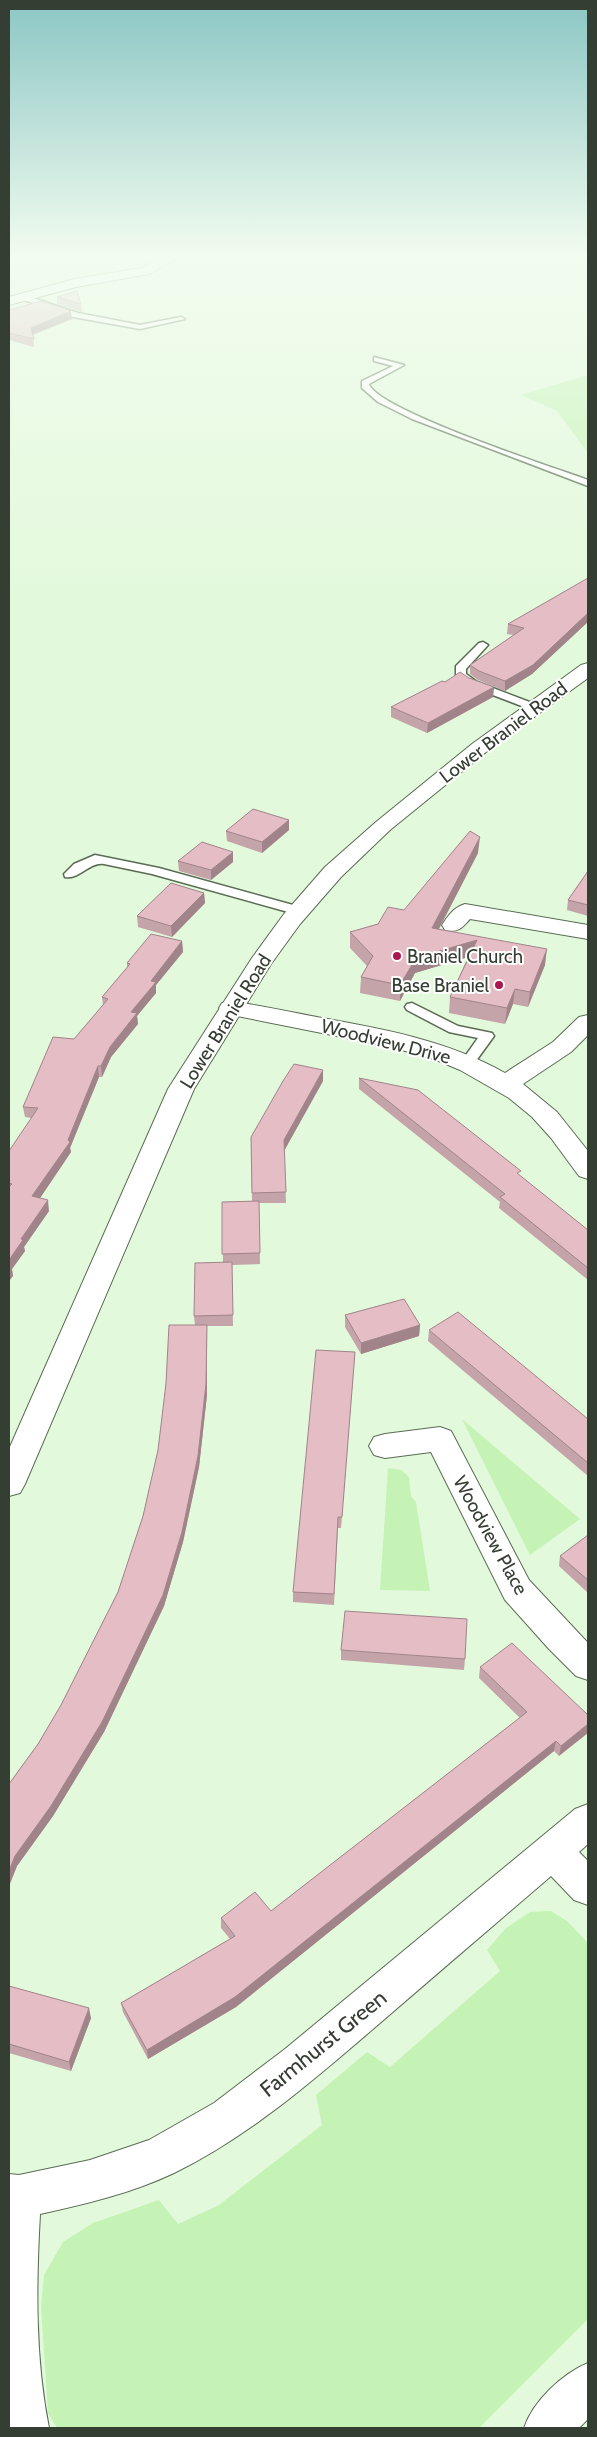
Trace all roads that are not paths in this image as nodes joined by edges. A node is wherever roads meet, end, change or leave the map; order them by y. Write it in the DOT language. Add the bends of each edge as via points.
graph roads {
  1 [pos="397,367"];
  2 [pos="588,483"];
  3 [pos="483,645"];
  4 [pos="588,669"];
  5 [pos="536,708"];
  6 [pos="70,874"];
  7 [pos="299,911"];
  8 [pos="453,925"];
  9 [pos="588,932"];
  10 [pos="232,1008"];
  11 [pos="412,1008"];
  12 [pos="588,1022"];
  13 [pos="468,1062"];
  14 [pos="505,1084"];
  15 [pos="588,1170"];
  16 [pos="385,1446"];
  17 [pos="9,1484"];
  18 [pos="588,1665"];
  19 [pos="588,1821"];
  20 [pos="553,1852"];
  21 [pos="588,1887"];
  22 [pos="14,2197"];
  23 [pos="588,2386"];
  24 [pos="26,2428"];
  25 [pos="547,2428"];
  1 -- 2 [label="lane" via="366,383 366,388 379,399 448,431"];
  3 -- 5 [label="lane" via="460,668 460,676"];
  4 -- 5 [label="street, Lower Braniel Road"];
  5 -- 7 [label="street, Lower Braniel Road" via="383,826 333,872"];
  6 -- 7 [label="lane" via="95,859 104,860"];
  7 -- 10 [label="street, Lower Braniel Road" via="260,963"];
  8 -- 9 [label="street" via="465,911"];
  10 -- 13 [label="street, Woodview Drive" via="389,1038"];
  10 -- 17 [label="street, Lower Braniel Road" via="181,1089"];
  11 -- 13 [label="lane" via="454,1029 487,1036"];
  12 -- 14 [label="street" via="562,1047"];
  13 -- 14 [label="street, Woodview Drive"];
  14 -- 15 [label="street, Woodview Drive" via="540,1110"];
  16 -- 18 [label="street, Woodview Place" via="440,1439 517,1590"];
  19 -- 20 [label="street, Farmhurst Green"];
  20 -- 21 [label="street"];
  20 -- 22 [label="street, Farmhurst Green" via="300,2064 229,2118 159,2158 90,2181"];
  22 -- 24 [label="street, Farmhurst Green" via="13,2328 18,2393"];
  23 -- 25 [label="street"];
}
